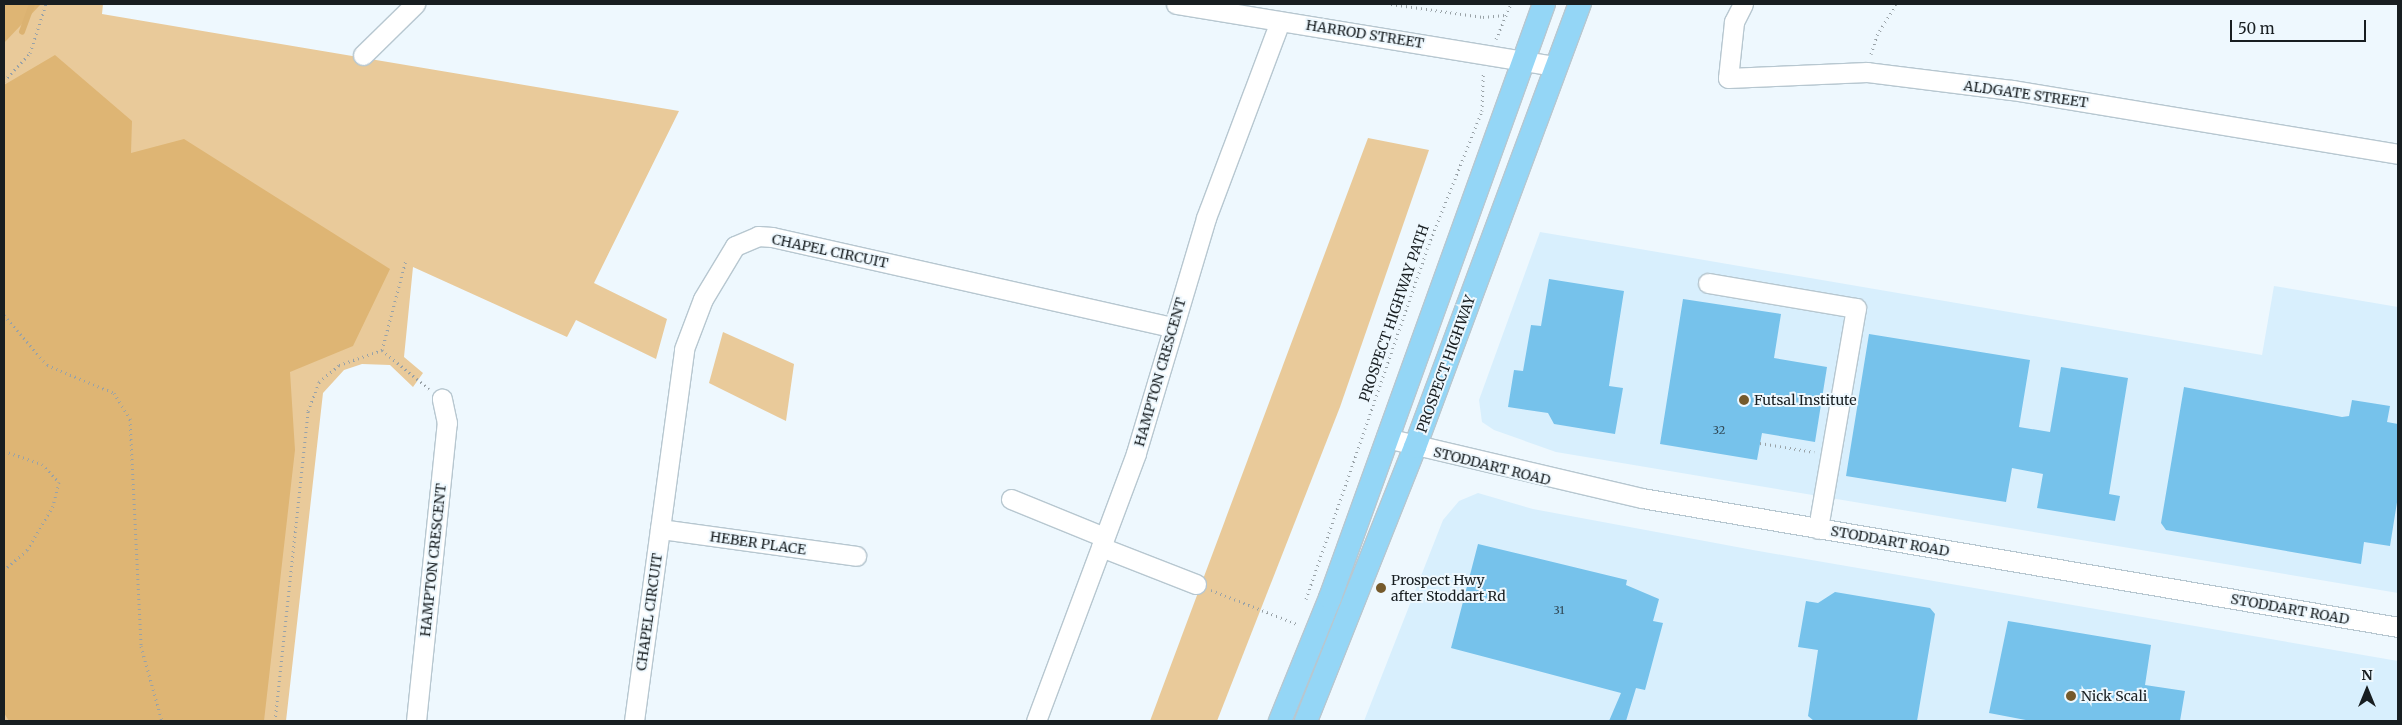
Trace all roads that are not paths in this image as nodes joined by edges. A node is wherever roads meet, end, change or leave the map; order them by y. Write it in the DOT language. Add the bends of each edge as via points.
graph roads {
  1 [pos="415,4"];
  2 [pos="1176,4"];
  3 [pos="1544,4"];
  4 [pos="1580,4"];
  5 [pos="1743,4"];
  6 [pos="1280,21"];
  7 [pos="363,55"];
  8 [pos="1523,60"];
  9 [pos="1555,66"];
  10 [pos="2398,154"];
  11 [pos="1708,283"];
  12 [pos="1172,327"];
  13 [pos="442,398"];
  14 [pos="1386,438"];
  15 [pos="1415,447"];
  16 [pos="1011,499"];
  17 [pos="1818,529"];
  18 [pos="660,530"];
  19 [pos="1103,542"];
  20 [pos="856,556"];
  21 [pos="1196,584"];
  22 [pos="2398,627"];
  23 [pos="416,721"];
  24 [pos="634,721"];
  25 [pos="1036,721"];
  26 [pos="1280,721"];
  27 [pos="1306,721"];
  1 -- 7 [label="street"];
  2 -- 6 [label="street, HARROD STREET"];
  3 -- 8 [label="main road"];
  4 -- 9 [label="main road, PROSPECT HIGHWAY"];
  5 -- 10 [label="street, ALDGATE STREET" via="1734,22 1728,78 1867,72 2012,90"];
  6 -- 8 [label="street, HARROD STREET"];
  6 -- 12 [label="street, HAMPTON CRESCENT" via="1206,218"];
  8 -- 9 [label="street, HARROD STREET"];
  8 -- 14 [label="main road"];
  9 -- 15 [label="main road, PROSPECT HIGHWAY"];
  11 -- 17 [label="street" via="1856,308"];
  12 -- 18 [label="street, CHAPEL CIRCUIT" via="772,237 745,240 719,266 684,350"];
  12 -- 19 [label="street, HAMPTON CRESCENT" via="1136,453"];
  13 -- 23 [label="street, HAMPTON CRESCENT" via="447,423"];
  14 -- 15 [label="street, STODDART ROAD"];
  14 -- 26 [label="main road"];
  15 -- 17 [label="street, STODDART ROAD" via="1554,481"];
  15 -- 27 [label="main road, PROSPECT HIGHWAY"];
  16 -- 19 [label="street"];
  17 -- 22 [label="street, STODDART ROAD"];
  18 -- 20 [label="street, HEBER PLACE"];
  18 -- 24 [label="street, CHAPEL CIRCUIT"];
  19 -- 21 [label="street"];
  19 -- 25 [label="street, HAMPTON CRESCENT"];
}
